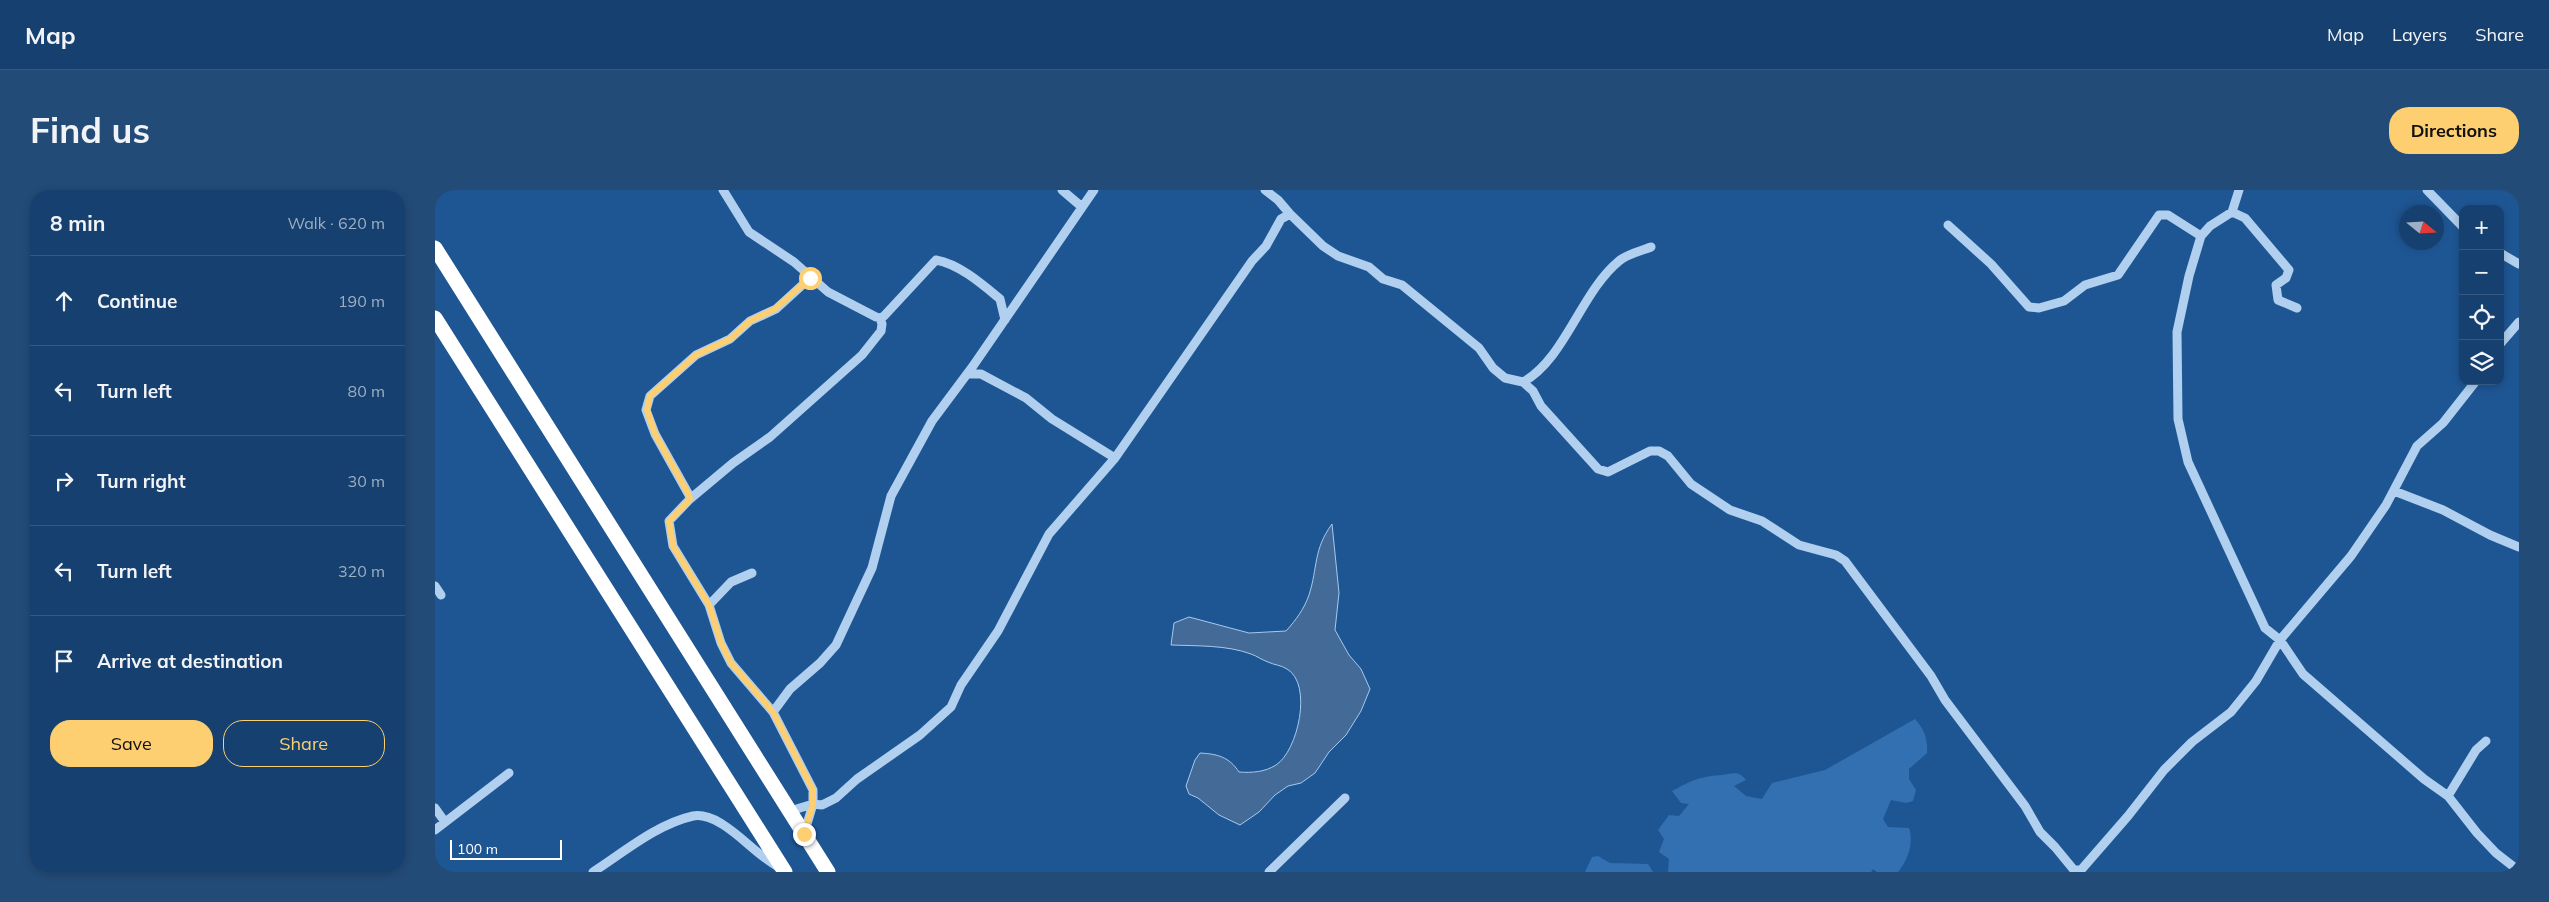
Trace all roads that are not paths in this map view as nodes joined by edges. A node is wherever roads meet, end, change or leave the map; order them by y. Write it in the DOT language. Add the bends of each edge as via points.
graph roads {
  1 [pos="723,190"];
  2 [pos="1062,190"];
  3 [pos="1094,190"];
  4 [pos="1265,190"];
  5 [pos="2239,190"];
  6 [pos="2427,190"];
  7 [pos="1082,208"];
  8 [pos="2232,212"];
  9 [pos="1290,214"];
  10 [pos="2459,223"];
  11 [pos="1947,225"];
  12 [pos="2201,236"];
  13 [pos="1651,247"];
  14 [pos="435,248"];
  15 [pos="2504,255"];
  16 [pos="2519,264"];
  17 [pos="810,278"];
  18 [pos="2297,308"];
  19 [pos="435,318"];
  20 [pos="880,318"];
  21 [pos="1005,320"];
  22 [pos="2519,322"];
  23 [pos="2503,340"];
  24 [pos="967,374"];
  25 [pos="1523,382"];
  26 [pos="2472,385"];
  27 [pos="1115,458"];
  28 [pos="2394,491"];
  29 [pos="690,499"];
  30 [pos="2519,547"];
  31 [pos="752,573"];
  32 [pos="435,586"];
  33 [pos="441,595"];
  34 [pos="709,605"];
  35 [pos="2279,640"];
  36 [pos="773,712"];
  37 [pos="2486,741"];
  38 [pos="509,773"];
  39 [pos="2449,796"];
  40 [pos="1345,798"];
  41 [pos="813,804"];
  42 [pos="435,808"];
  43 [pos="790,811"];
  44 [pos="445,822"];
  45 [pos="435,830"];
  46 [pos="804,834"];
  47 [pos="784,871"];
  48 [pos="2076,871"];
  49 [pos="2519,871"];
  50 [pos="593,872"];
  51 [pos="828,872"];
  52 [pos="1269,872"];
  1 -- 17 [label="street" via="749,232 793,262"];
  2 -- 7 [label="street"];
  3 -- 7 [label="street"];
  4 -- 9 [label="street"];
  5 -- 8 [label="street"];
  6 -- 10 [label="street"];
  7 -- 21 [label="street"];
  8 -- 12 [label="street"];
  8 -- 18 [label="street" via="2245,218 2289,270 2286,278 2276,285 2278,300"];
  9 -- 25 [label="street" via="1338,256 1369,267 1383,279 1402,284 1415,293 1479,348 1493,368 1505,378"];
  9 -- 27 [label="street" via="1281,219 1266,246 1252,261"];
  11 -- 12 [label="street" via="1991,264 2029,307 2039,308 2064,301 2085,285 2118,275 2159,215 2168,215"];
  12 -- 35 [label="street" via="2177,332 2178,419 2188,462 2265,628"];
  13 -- 25 [label="street" via="1620,260 1552,356"];
  14 -- 43 [label="highway"];
  15 -- 16 [label="street"];
  17 -- 20 [label="street" via="827,292"];
  17 -- 29 [label="street" via="775,309 750,321 730,339 696,355 650,396 647,410 655,434 687,487"];
  19 -- 47 [label="highway"];
  20 -- 21 [label="street" via="936,260 956,268 1001,299"];
  20 -- 29 [label="street" via="883,324 881,331 862,355 770,436"];
  21 -- 24 [label="street"];
  22 -- 23 [label="street"];
  24 -- 27 [label="street" via="981,374 1026,398 1052,419"];
  24 -- 36 [label="street" via="932,421 891,496 871,568 837,645 790,689"];
  25 -- 48 [label="street" via="1598,469 1607,472 1650,451 1659,451 1668,456 1691,484 1730,510 1763,521 1799,545 1836,555 1845,561 2025,806 2040,832"];
  26 -- 28 [label="street" via="2443,423 2417,446"];
  27 -- 41 [label="street" via="1049,534 999,631 961,685 951,707 920,736 857,779 836,798 823,805"];
  28 -- 30 [label="street" via="2443,510"];
  28 -- 35 [label="street" via="2351,556"];
  29 -- 34 [label="street" via="669,521 669,536"];
  31 -- 34 [label="street" via="731,582"];
  32 -- 33 [label="street"];
  34 -- 36 [label="street" via="731,663"];
  35 -- 39 [label="street" via="2303,674 2423,779"];
  35 -- 48 [label="street" via="2256,681 2231,712 2192,742 2164,770 2128,816"];
  36 -- 41 [label="street" via="813,790"];
  37 -- 39 [label="street" via="2476,750"];
  38 -- 44 [label="street"];
  39 -- 49 [label="street" via="2477,833"];
  40 -- 52 [label="street"];
  41 -- 43 [label="street"];
  41 -- 46 [label="street"];
  42 -- 44 [label="street"];
  43 -- 46 [label="highway"];
  44 -- 45 [label="street"];
  46 -- 51 [label="highway"];
  47 -- 50 [label="street" via="721,823 695,815 652,834"];
}
